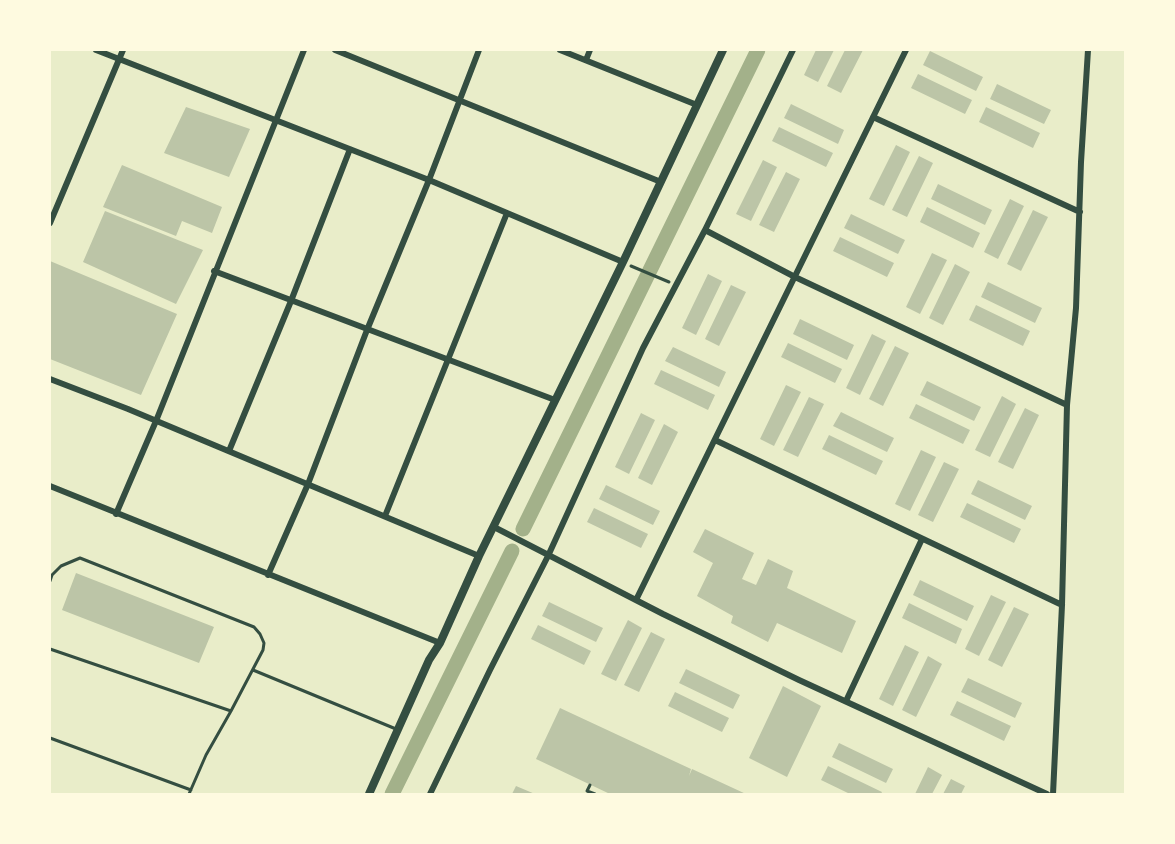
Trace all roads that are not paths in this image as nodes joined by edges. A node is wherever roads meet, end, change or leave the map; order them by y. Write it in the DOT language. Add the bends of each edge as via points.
graph roads {
  1 [pos="96,50"];
  2 [pos="123,50"];
  3 [pos="304,50"];
  4 [pos="334,50"];
  5 [pos="479,50"];
  6 [pos="560,50"];
  7 [pos="590,50"];
  8 [pos="723,50"];
  9 [pos="793,50"];
  10 [pos="906,50"];
  11 [pos="1088,50"];
  12 [pos="119,60"];
  13 [pos="586,60"];
  14 [pos="459,101"];
  15 [pos="697,105"];
  16 [pos="873,117"];
  17 [pos="277,121"];
  18 [pos="350,150"];
  19 [pos="429,180"];
  20 [pos="661,182"];
  21 [pos="1080,212"];
  22 [pos="507,213"];
  23 [pos="50,223"];
  24 [pos="705,230"];
  25 [pos="623,262"];
  26 [pos="214,271"];
  27 [pos="795,277"];
  28 [pos="291,301"];
  29 [pos="367,330"];
  30 [pos="448,360"];
  31 [pos="50,379"];
  32 [pos="555,400"];
  33 [pos="1067,405"];
  34 [pos="156,421"];
  35 [pos="716,440"];
  36 [pos="229,451"];
  37 [pos="308,484"];
  38 [pos="50,486"];
  39 [pos="116,514"];
  40 [pos="385,516"];
  41 [pos="494,527"];
  42 [pos="922,539"];
  43 [pos="479,556"];
  44 [pos="548,556"];
  45 [pos="268,574"];
  46 [pos="50,581"];
  47 [pos="636,600"];
  48 [pos="1062,605"];
  49 [pos="440,643"];
  50 [pos="50,649"];
  51 [pos="253,670"];
  52 [pos="846,701"];
  53 [pos="231,711"];
  54 [pos="398,730"];
  55 [pos="50,738"];
  56 [pos="190,792"];
  57 [pos="369,795"];
  58 [pos="430,795"];
  59 [pos="1047,795"];
  60 [pos="1053,795"];
  1 -- 12 [label="street"];
  2 -- 12 [label="street"];
  3 -- 17 [label="street"];
  4 -- 14 [label="street"];
  5 -- 14 [label="street"];
  6 -- 13 [label="street"];
  7 -- 13 [label="street"];
  8 -- 15 [label="street"];
  9 -- 24 [label="street"];
  10 -- 16 [label="street"];
  11 -- 21 [label="street"];
  12 -- 17 [label="street"];
  12 -- 23 [label="street"];
  13 -- 15 [label="street"];
  14 -- 19 [label="street"];
  14 -- 20 [label="street"];
  15 -- 20 [label="street"];
  16 -- 21 [label="street"];
  16 -- 27 [label="street"];
  17 -- 18 [label="street"];
  17 -- 26 [label="street"];
  18 -- 19 [label="street"];
  18 -- 28 [label="street"];
  19 -- 22 [label="street"];
  19 -- 29 [label="street"];
  20 -- 25 [label="street"];
  21 -- 33 [label="street"];
  22 -- 25 [label="street"];
  22 -- 30 [label="street"];
  24 -- 27 [label="street"];
  24 -- 44 [label="street" via="644,348"];
  25 -- 32 [label="street"];
  26 -- 28 [label="street"];
  26 -- 34 [label="street"];
  27 -- 33 [label="street"];
  27 -- 35 [label="street"];
  28 -- 29 [label="street"];
  28 -- 36 [label="street"];
  29 -- 30 [label="street"];
  29 -- 37 [label="street"];
  30 -- 32 [label="street"];
  30 -- 40 [label="street"];
  31 -- 34 [label="street"];
  32 -- 41 [label="street"];
  33 -- 48 [label="street"];
  34 -- 36 [label="street"];
  34 -- 39 [label="street"];
  35 -- 42 [label="street"];
  35 -- 47 [label="street"];
  36 -- 37 [label="street"];
  37 -- 40 [label="street"];
  37 -- 45 [label="street"];
  38 -- 39 [label="street"];
  39 -- 45 [label="street"];
  40 -- 43 [label="street"];
  41 -- 43 [label="street"];
  41 -- 44 [label="street"];
  42 -- 48 [label="street"];
  42 -- 52 [label="street"];
  43 -- 49 [label="street"];
  44 -- 47 [label="street"];
  44 -- 58 [label="street"];
  45 -- 49 [label="street"];
  46 -- 51 [label="lane" via="61,566 80,558 254,627 264,643"];
  47 -- 52 [label="street"];
  48 -- 60 [label="street"];
  49 -- 54 [label="street"];
  50 -- 53 [label="lane"];
  51 -- 53 [label="lane"];
  51 -- 54 [label="lane"];
  52 -- 59 [label="street"];
  53 -- 56 [label="lane"];
  54 -- 57 [label="street"];
  55 -- 56 [label="lane"];
}
